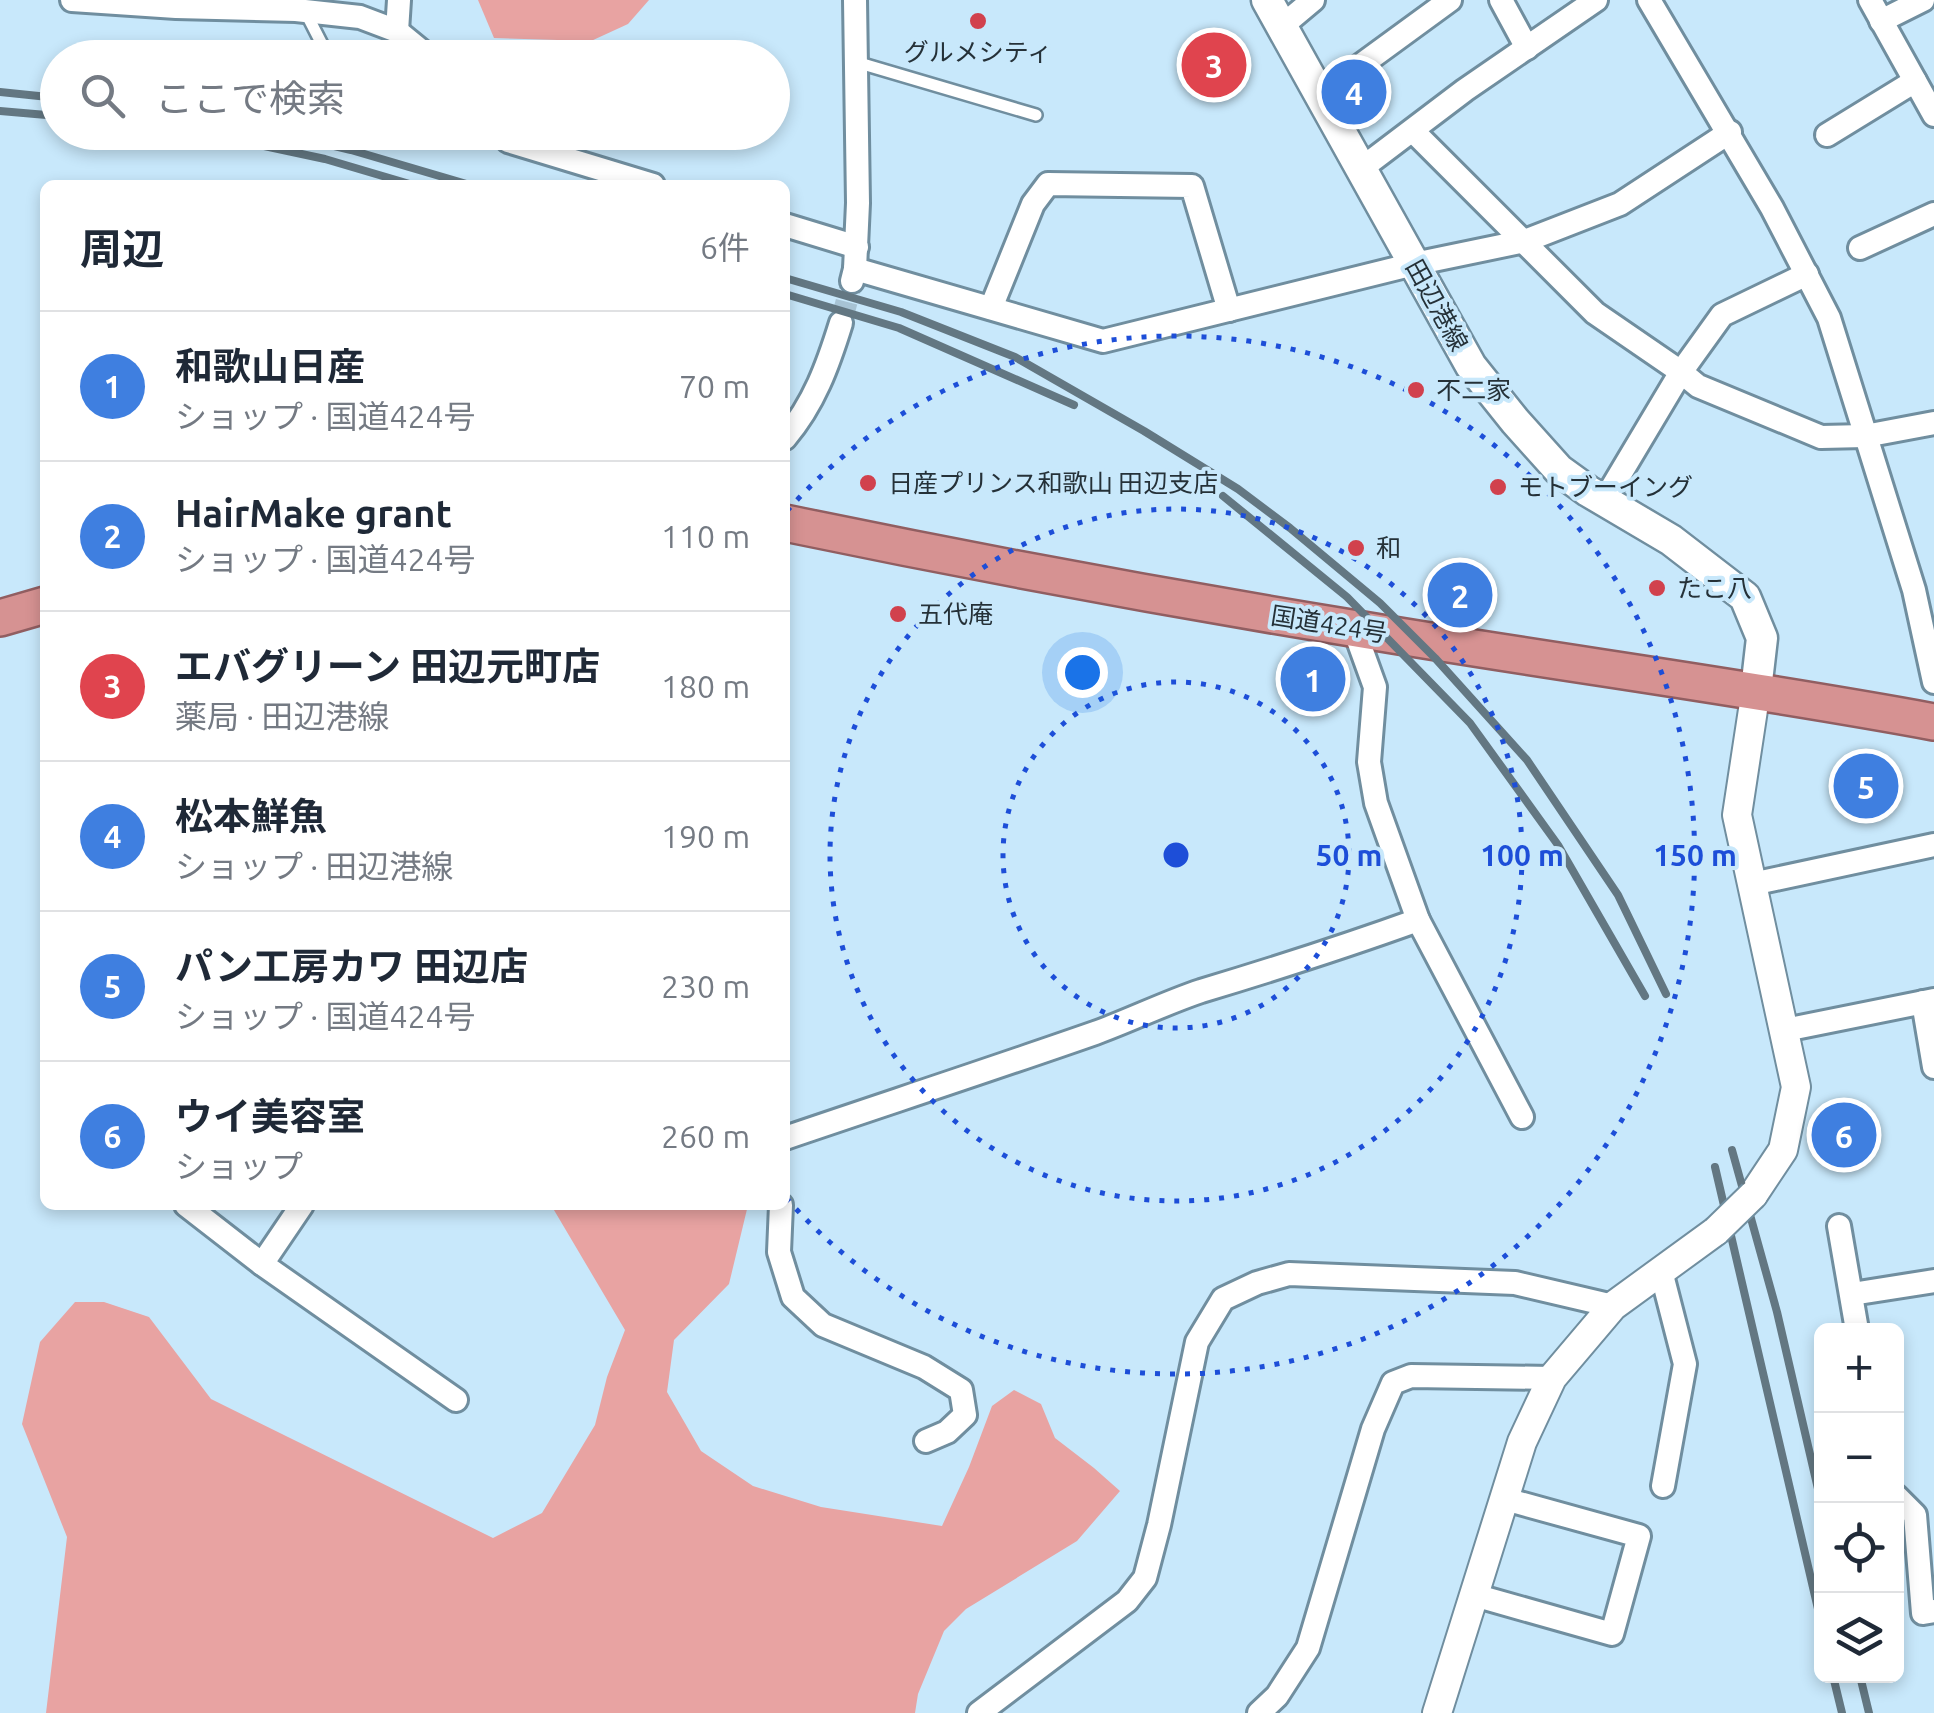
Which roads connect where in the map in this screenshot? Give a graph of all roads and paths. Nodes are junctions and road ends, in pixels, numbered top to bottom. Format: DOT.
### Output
graph roads {
  1 [pos="72,0"];
  2 [pos="399,0"];
  3 [pos="855,0"];
  4 [pos="1312,0"];
  5 [pos="1450,0"];
  6 [pos="1501,0"];
  7 [pos="1596,0"];
  8 [pos="1650,0"];
  9 [pos="1923,0"];
  10 [pos="176,3"];
  11 [pos="298,7"];
  12 [pos="1271,7"];
  13 [pos="1875,10"];
  14 [pos="396,31"];
  15 [pos="317,40"];
  16 [pos="407,40"];
  17 [pos="1527,48"];
  18 [pos="856,62"];
  19 [pos="1915,81"];
  20 [pos="1320,96"];
  21 [pos="1934,115"];
  22 [pos="1036,116"];
  23 [pos="1413,131"];
  24 [pos="1730,132"];
  25 [pos="1828,135"];
  26 [pos="540,150"];
  27 [pos="1362,168"];
  28 [pos="637,180"];
  29 [pos="1934,214"];
  30 [pos="790,228"];
  31 [pos="1525,241"];
  32 [pos="1860,248"];
  33 [pos="1414,264"];
  34 [pos="854,266"];
  35 [pos="1806,274"];
  36 [pos="990,308"];
  37 [pos="1229,310"];
  38 [pos="841,323"];
  39 [pos="1682,372"];
  40 [pos="1934,423"];
  41 [pos="790,432"];
  42 [pos="1865,436"];
  43 [pos="1604,501"];
  44 [pos="790,524"];
  45 [pos="1924,590"];
  46 [pos="40,607"];
  47 [pos="0,618"];
  48 [pos="1354,629"];
  49 [pos="1934,682"];
  50 [pos="1756,690"];
  51 [pos="1934,722"];
  52 [pos="1934,845"];
  53 [pos="1752,884"];
  54 [pos="1418,920"];
  55 [pos="1928,1001"];
  56 [pos="1785,1030"];
  57 [pos="1934,1068"];
  58 [pos="1522,1117"];
  59 [pos="790,1136"];
  60 [pos="192,1210"];
  61 [pos="299,1210"];
  62 [pos="780,1210"];
  63 [pos="1839,1226"];
  64 [pos="262,1264"];
  65 [pos="1661,1272"];
  66 [pos="1934,1281"];
  67 [pos="1852,1294"];
  68 [pos="1613,1306"];
  69 [pos="1857,1323"];
  70 [pos="1552,1378"];
  71 [pos="456,1400"];
  72 [pos="926,1441"];
  73 [pos="1663,1486"];
  74 [pos="1504,1499"];
  75 [pos="1903,1503"];
  76 [pos="1474,1595"];
  77 [pos="1934,1612"];
  78 [pos="979,1713"];
  79 [pos="1259,1713"];
  80 [pos="1437,1713"];
  1 -- 10 [label="street"];
  2 -- 14 [label="street"];
  3 -- 18 [label="street"];
  4 -- 12 [label="street"];
  5 -- 20 [label="street"];
  6 -- 17 [label="street"];
  7 -- 17 [label="street"];
  8 -- 24 [label="street"];
  9 -- 13 [label="street"];
  10 -- 11 [label="street"];
  11 -- 14 [label="street"];
  11 -- 15 [label="lane"];
  12 -- 20 [label="main road, 田辺港線"];
  13 -- 19 [label="street"];
  14 -- 16 [label="street"];
  17 -- 23 [label="street"];
  18 -- 22 [label="lane"];
  18 -- 34 [label="street"];
  19 -- 21 [label="street"];
  19 -- 25 [label="street"];
  20 -- 27 [label="main road, 田辺港線"];
  23 -- 27 [label="street"];
  23 -- 31 [label="street"];
  24 -- 31 [label="street"];
  24 -- 35 [label="street"];
  26 -- 28 [label="street"];
  27 -- 33 [label="main road, 田辺港線"];
  29 -- 32 [label="street"];
  30 -- 34 [label="street"];
  31 -- 33 [label="street"];
  31 -- 39 [label="street"];
  33 -- 37 [label="street"];
  33 -- 43 [label="main road, 田辺港線"];
  34 -- 36 [label="street"];
  35 -- 39 [label="street"];
  35 -- 42 [label="street"];
  36 -- 37 [label="street"];
  36 -- 37 [label="street"];
  38 -- 41 [label="street"];
  39 -- 42 [label="street"];
  39 -- 43 [label="street"];
  40 -- 42 [label="street"];
  42 -- 45 [label="street"];
  43 -- 50 [label="main road, 田辺港線"];
  44 -- 48 [label="highway, 国道424号"];
  45 -- 49 [label="street"];
  46 -- 47 [label="highway"];
  48 -- 50 [label="highway, 国道424号"];
  48 -- 54 [label="street"];
  50 -- 51 [label="highway, 国道424号"];
  50 -- 53 [label="street"];
  52 -- 53 [label="street"];
  53 -- 56 [label="street"];
  54 -- 58 [label="street"];
  54 -- 59 [label="street"];
  55 -- 56 [label="street"];
  55 -- 57 [label="street"];
  56 -- 65 [label="street, bridge"];
  60 -- 64 [label="street"];
  61 -- 64 [label="street"];
  62 -- 72 [label="street"];
  63 -- 67 [label="street"];
  64 -- 71 [label="street"];
  65 -- 68 [label="street"];
  65 -- 73 [label="street"];
  66 -- 67 [label="street"];
  67 -- 69 [label="street"];
  68 -- 70 [label="street"];
  68 -- 78 [label="street"];
  70 -- 74 [label="street"];
  70 -- 79 [label="street"];
  74 -- 76 [label="street"];
  74 -- 76 [label="street"];
  75 -- 77 [label="street"];
  76 -- 80 [label="street"];
}
